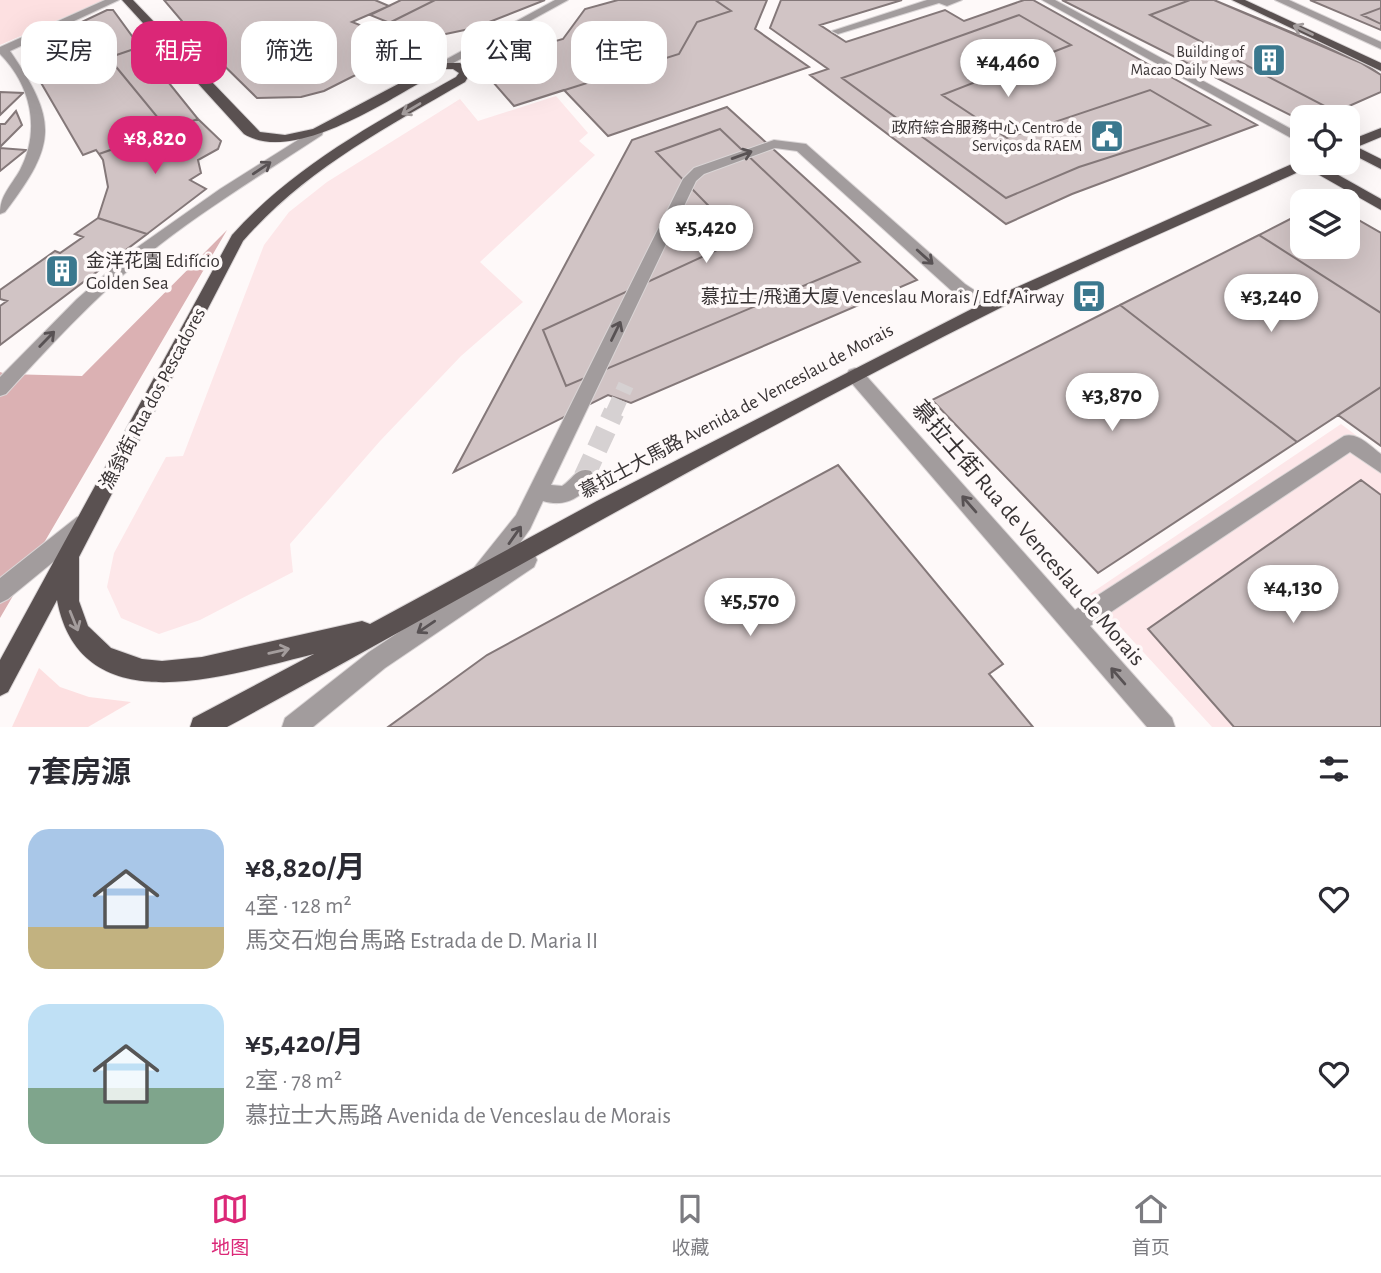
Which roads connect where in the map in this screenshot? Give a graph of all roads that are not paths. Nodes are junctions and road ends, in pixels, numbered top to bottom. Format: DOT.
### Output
graph roads {
  1 [pos="114,0"];
  2 [pos="127,0"];
  3 [pos="563,0"];
  4 [pos="940,0"];
  5 [pos="957,0"];
  6 [pos="1047,0"];
  7 [pos="1237,0"];
  8 [pos="1280,0"];
  9 [pos="838,31"];
  10 [pos="1381,46"];
  11 [pos="2,50"];
  12 [pos="447,62"];
  13 [pos="447,66"];
  14 [pos="1381,67"];
  15 [pos="407,84"];
  16 [pos="317,132"];
  17 [pos="1381,132"];
  18 [pos="1290,133"];
  19 [pos="1360,141"];
  20 [pos="1360,153"];
  21 [pos="1381,165"];
  22 [pos="1290,171"];
  23 [pos="1328,175"];
  24 [pos="1381,205"];
  25 [pos="0,209"];
  26 [pos="1003,300"];
  27 [pos="855,374"];
  28 [pos="0,389"];
  29 [pos="1381,465"];
  30 [pos="584,477"];
  31 [pos="541,485"];
  32 [pos="604,507"];
  33 [pos="83,527"];
  34 [pos="468,584"];
  35 [pos="0,592"];
  36 [pos="1073,624"];
  37 [pos="386,626"];
  38 [pos="0,684"];
  39 [pos="202,727"];
  40 [pos="294,727"];
  41 [pos="1163,727"];
  1 -- 11 [label="street"];
  2 -- 16 [label="main road"];
  3 -- 12 [label="street"];
  4 -- 5 [label="street"];
  4 -- 9 [label="street"];
  6 -- 18 [label="street"];
  14 -- 7 [label="main road, one-way"];
  8 -- 10 [label="street"];
  11 -- 25 [label="street"];
  13 -- 33 [label="main road, 漁翁街 Rua dos Pescadores, one-way"];
  15 -- 16 [label="main road"];
  28 -- 16 [label="street, one-way"];
  17 -- 19 [label="main road"];
  20 -- 21 [label="main road"];
  22 -- 26 [label="main road, 慕拉士大馬路 Avenida de Venceslau de Morais"];
  23 -- 24 [label="main road"];
  26 -- 27 [label="main road, 慕拉士大馬路 Avenida de Venceslau de Morais"];
  31 -- 26 [label="street, one-way"];
  27 -- 32 [label="main road, 慕拉士大馬路 Avenida de Venceslau de Morais"];
  36 -- 27 [label="street, 慕拉士街 Rua de Venceslau de Morais, one-way"];
  29 -- 36 [label="street"];
  30 -- 31 [label="street"];
  34 -- 31 [label="street, one-way"];
  32 -- 34 [label="main road, 慕拉士大馬路 Avenida de Venceslau de Morais"];
  32 -- 40 [label="street, one-way"];
  33 -- 35 [label="street"];
  33 -- 37 [label="main road, one-way"];
  33 -- 38 [label="main road, 漁翁街 Rua dos Pescadores"];
  34 -- 37 [label="main road, 慕拉士大馬路 Avenida de Venceslau de Morais"];
  41 -- 36 [label="street, 慕拉士街 Rua de Venceslau de Morais, one-way"];
  37 -- 39 [label="main road, 慕拉士大馬路 Avenida de Venceslau de Morais"];
}
